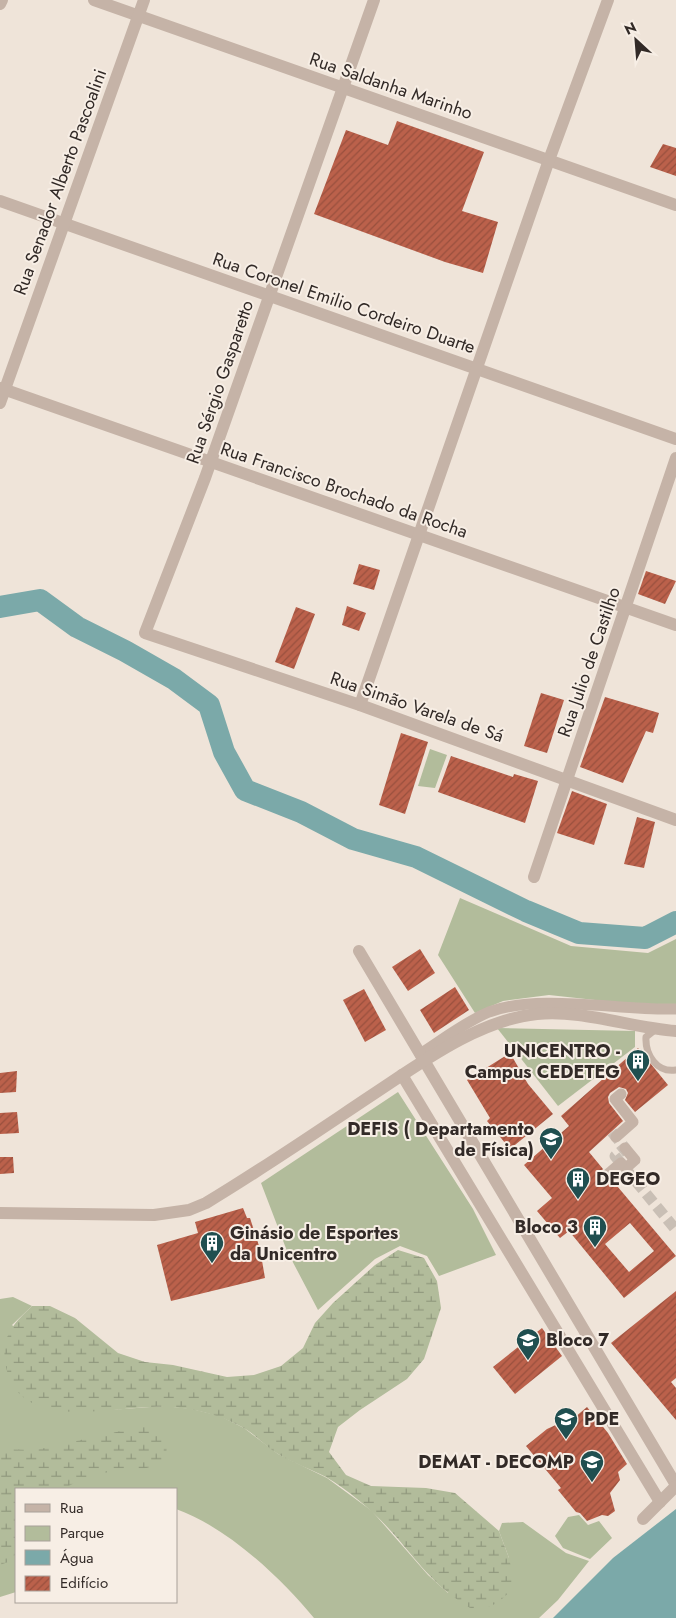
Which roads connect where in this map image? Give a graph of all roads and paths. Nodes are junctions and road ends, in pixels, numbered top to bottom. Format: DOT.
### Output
graph roads {
  1 [pos="2,0"];
  2 [pos="94,0"];
  3 [pos="144,0"];
  4 [pos="374,0"];
  5 [pos="608,0"];
  6 [pos="0,4"];
  7 [pos="138,16"];
  8 [pos="342,87"];
  9 [pos="550,160"];
  10 [pos="0,201"];
  11 [pos="676,205"];
  12 [pos="64,223"];
  13 [pos="269,295"];
  14 [pos="477,368"];
  15 [pos="2,389"];
  16 [pos="0,403"];
  17 [pos="676,438"];
  18 [pos="676,458"];
  19 [pos="210,462"];
  20 [pos="419,535"];
  21 [pos="625,607"];
  22 [pos="676,625"];
  23 [pos="145,633"];
  24 [pos="360,705"];
  25 [pos="568,779"];
  26 [pos="676,820"];
  27 [pos="534,877"];
  28 [pos="359,951"];
  29 [pos="676,1009"];
  30 [pos="656,1029"];
  31 [pos="676,1032"];
  32 [pos="422,1057"];
  33 [pos="676,1070"];
  34 [pos="402,1075"];
  35 [pos="621,1094"];
  36 [pos="616,1137"];
  37 [pos="625,1148"];
  38 [pos="607,1175"];
  39 [pos="0,1213"];
  40 [pos="676,1486"];
  41 [pos="660,1502"];
  42 [pos="643,1519"];
  1 -- 6 [label="street"];
  2 -- 7 [label="street, Rua Saldanha Marinho"];
  3 -- 7 [label="street, Rua Senador Alberto Pascoalini"];
  4 -- 8 [label="street, Rua Sérgio Gasparetto"];
  5 -- 9 [label="street"];
  7 -- 8 [label="street, Rua Saldanha Marinho"];
  7 -- 12 [label="street, Rua Senador Alberto Pascoalini"];
  8 -- 9 [label="street, Rua Saldanha Marinho"];
  8 -- 13 [label="street, Rua Sérgio Gasparetto"];
  9 -- 11 [label="street, Rua Saldanha Marinho"];
  9 -- 14 [label="street"];
  10 -- 12 [label="street, Rua Coronel Emilio Cordeiro Duarte"];
  12 -- 13 [label="street, Rua Coronel Emilio Cordeiro Duarte"];
  12 -- 15 [label="street, Rua Senador Alberto Pascoalini"];
  13 -- 14 [label="street, Rua Coronel Emilio Cordeiro Duarte"];
  13 -- 19 [label="street, Rua Sérgio Gasparetto"];
  14 -- 17 [label="street, Rua Coronel Emilio Cordeiro Duarte"];
  14 -- 20 [label="street"];
  15 -- 16 [label="street, Rua Senador Alberto Pascoalini"];
  15 -- 19 [label="street, Rua Francisco Brochado da Rocha"];
  18 -- 21 [label="street, Rua Julio de Castilho"];
  19 -- 20 [label="street, Rua Francisco Brochado da Rocha"];
  19 -- 23 [label="street, Rua Sérgio Gasparetto"];
  20 -- 21 [label="street, Rua Francisco Brochado da Rocha"];
  20 -- 24 [label="street"];
  21 -- 22 [label="street, Rua Francisco Brochado da Rocha"];
  21 -- 25 [label="street, Rua Julio de Castilho"];
  23 -- 24 [label="street, Rua Simão Varela de Sá"];
  24 -- 25 [label="street, Rua Simão Varela de Sá"];
  25 -- 26 [label="street, Rua Simão Varela de Sá"];
  25 -- 27 [label="street, Rua Julio de Castilho"];
  28 -- 32 [label="street"];
  29 -- 32 [label="street"];
  30 -- 31 [label="street"];
  30 -- 32 [label="street"];
  30 -- 33 [label="lane"];
  32 -- 34 [label="street"];
  32 -- 40 [label="street"];
  34 -- 39 [label="street"];
  34 -- 41 [label="street"];
  35 -- 36 [label="street"];
  37 -- 38 [label="street"];
  40 -- 41 [label="street"];
  41 -- 42 [label="street"];
}
